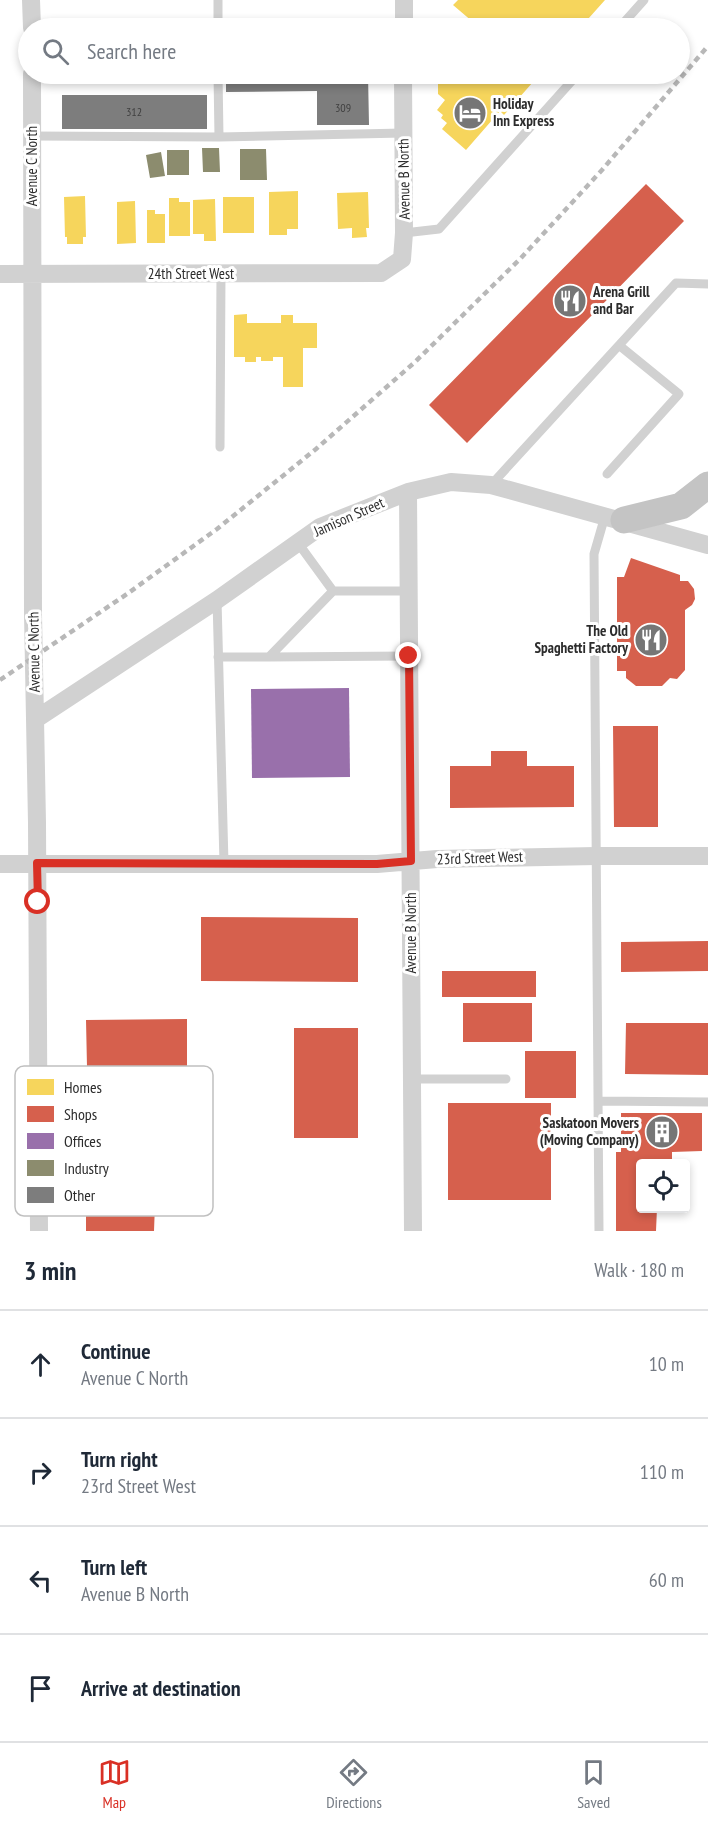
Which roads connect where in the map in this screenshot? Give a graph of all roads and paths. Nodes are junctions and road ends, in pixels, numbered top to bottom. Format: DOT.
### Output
graph roads {
  1 [pos="32,0"];
  2 [pos="218,0"];
  3 [pos="404,0"];
  4 [pos="644,0"];
  5 [pos="32,18"];
  6 [pos="218,18"];
  7 [pos="404,18"];
  8 [pos="628,18"];
  9 [pos="32,84"];
  10 [pos="218,84"];
  11 [pos="403,84"];
  12 [pos="569,84"];
  13 [pos="403,133"];
  14 [pos="32,136"];
  15 [pos="219,137"];
  16 [pos="404,233"];
  17 [pos="220,273"];
  18 [pos="381,273"];
  19 [pos="0,274"];
  20 [pos="33,274"];
  21 [pos="708,284"];
  22 [pos="620,346"];
  23 [pos="220,447"];
  24 [pos="607,474"];
  25 [pos="491,485"];
  26 [pos="708,485"];
  27 [pos="408,492"];
  28 [pos="615,518"];
  29 [pos="298,543"];
  30 [pos="708,545"];
  31 [pos="333,591"];
  32 [pos="408,591"];
  33 [pos="217,600"];
  34 [pos="409,656"];
  35 [pos="218,657"];
  36 [pos="269,657"];
  37 [pos="36,719"];
  38 [pos="596,855"];
  39 [pos="708,856"];
  40 [pos="411,861"];
  41 [pos="37,863"];
  42 [pos="224,863"];
  43 [pos="0,864"];
  44 [pos="38,1066"];
  45 [pos="412,1078"];
  46 [pos="506,1079"];
  47 [pos="598,1101"];
  48 [pos="708,1102"];
  49 [pos="39,1216"];
  50 [pos="39,1231"];
  51 [pos="413,1231"];
  52 [pos="599,1231"];
  1 -- 5 [label="street"];
  2 -- 6 [label="lane"];
  3 -- 7 [label="street"];
  4 -- 8 [label="lane"];
  9 -- 14 [label="street, Avenue C North"];
  10 -- 15 [label="lane"];
  11 -- 13 [label="street, Avenue B North"];
  12 -- 16 [label="lane"];
  13 -- 15 [label="lane"];
  13 -- 16 [label="street, Avenue B North"];
  14 -- 15 [label="lane"];
  14 -- 20 [label="street, Avenue C North"];
  16 -- 18 [label="street, Avenue B North"];
  17 -- 18 [label="street, 24th Street West"];
  17 -- 20 [label="street, 24th Street West"];
  17 -- 23 [label="lane"];
  19 -- 20 [label="street, 24th Street West"];
  20 -- 37 [label="street, Avenue C North"];
  21 -- 22 [label="lane"];
  22 -- 24 [label="lane"];
  22 -- 25 [label="lane"];
  25 -- 27 [label="street, Jamison Street"];
  25 -- 28 [label="street, Jamison Street"];
  26 -- 28 [label="main road"];
  27 -- 29 [label="street, Jamison Street"];
  27 -- 32 [label="street, Avenue B North"];
  28 -- 30 [label="street, Jamison Street"];
  28 -- 38 [label="lane"];
  29 -- 31 [label="lane"];
  29 -- 33 [label="street, Jamison Street"];
  31 -- 32 [label="lane"];
  31 -- 36 [label="lane"];
  32 -- 34 [label="street, Avenue B North"];
  33 -- 35 [label="lane"];
  33 -- 37 [label="street, Jamison Street"];
  34 -- 36 [label="lane"];
  34 -- 40 [label="street, Avenue B North"];
  35 -- 36 [label="lane"];
  35 -- 42 [label="lane"];
  37 -- 41 [label="street, Avenue C North"];
  38 -- 39 [label="street, 23rd Street West"];
  38 -- 40 [label="street, 23rd Street West"];
  38 -- 47 [label="lane"];
  40 -- 42 [label="street, 23rd Street West"];
  40 -- 45 [label="street, Avenue B North"];
  41 -- 42 [label="street, 23rd Street West"];
  41 -- 43 [label="street, 23rd Street West"];
  41 -- 44 [label="street, Avenue C North"];
  45 -- 46 [label="lane"];
  45 -- 51 [label="street, Avenue B North"];
  47 -- 48 [label="lane"];
  47 -- 52 [label="lane"];
  49 -- 50 [label="street, Avenue C North"];
}
